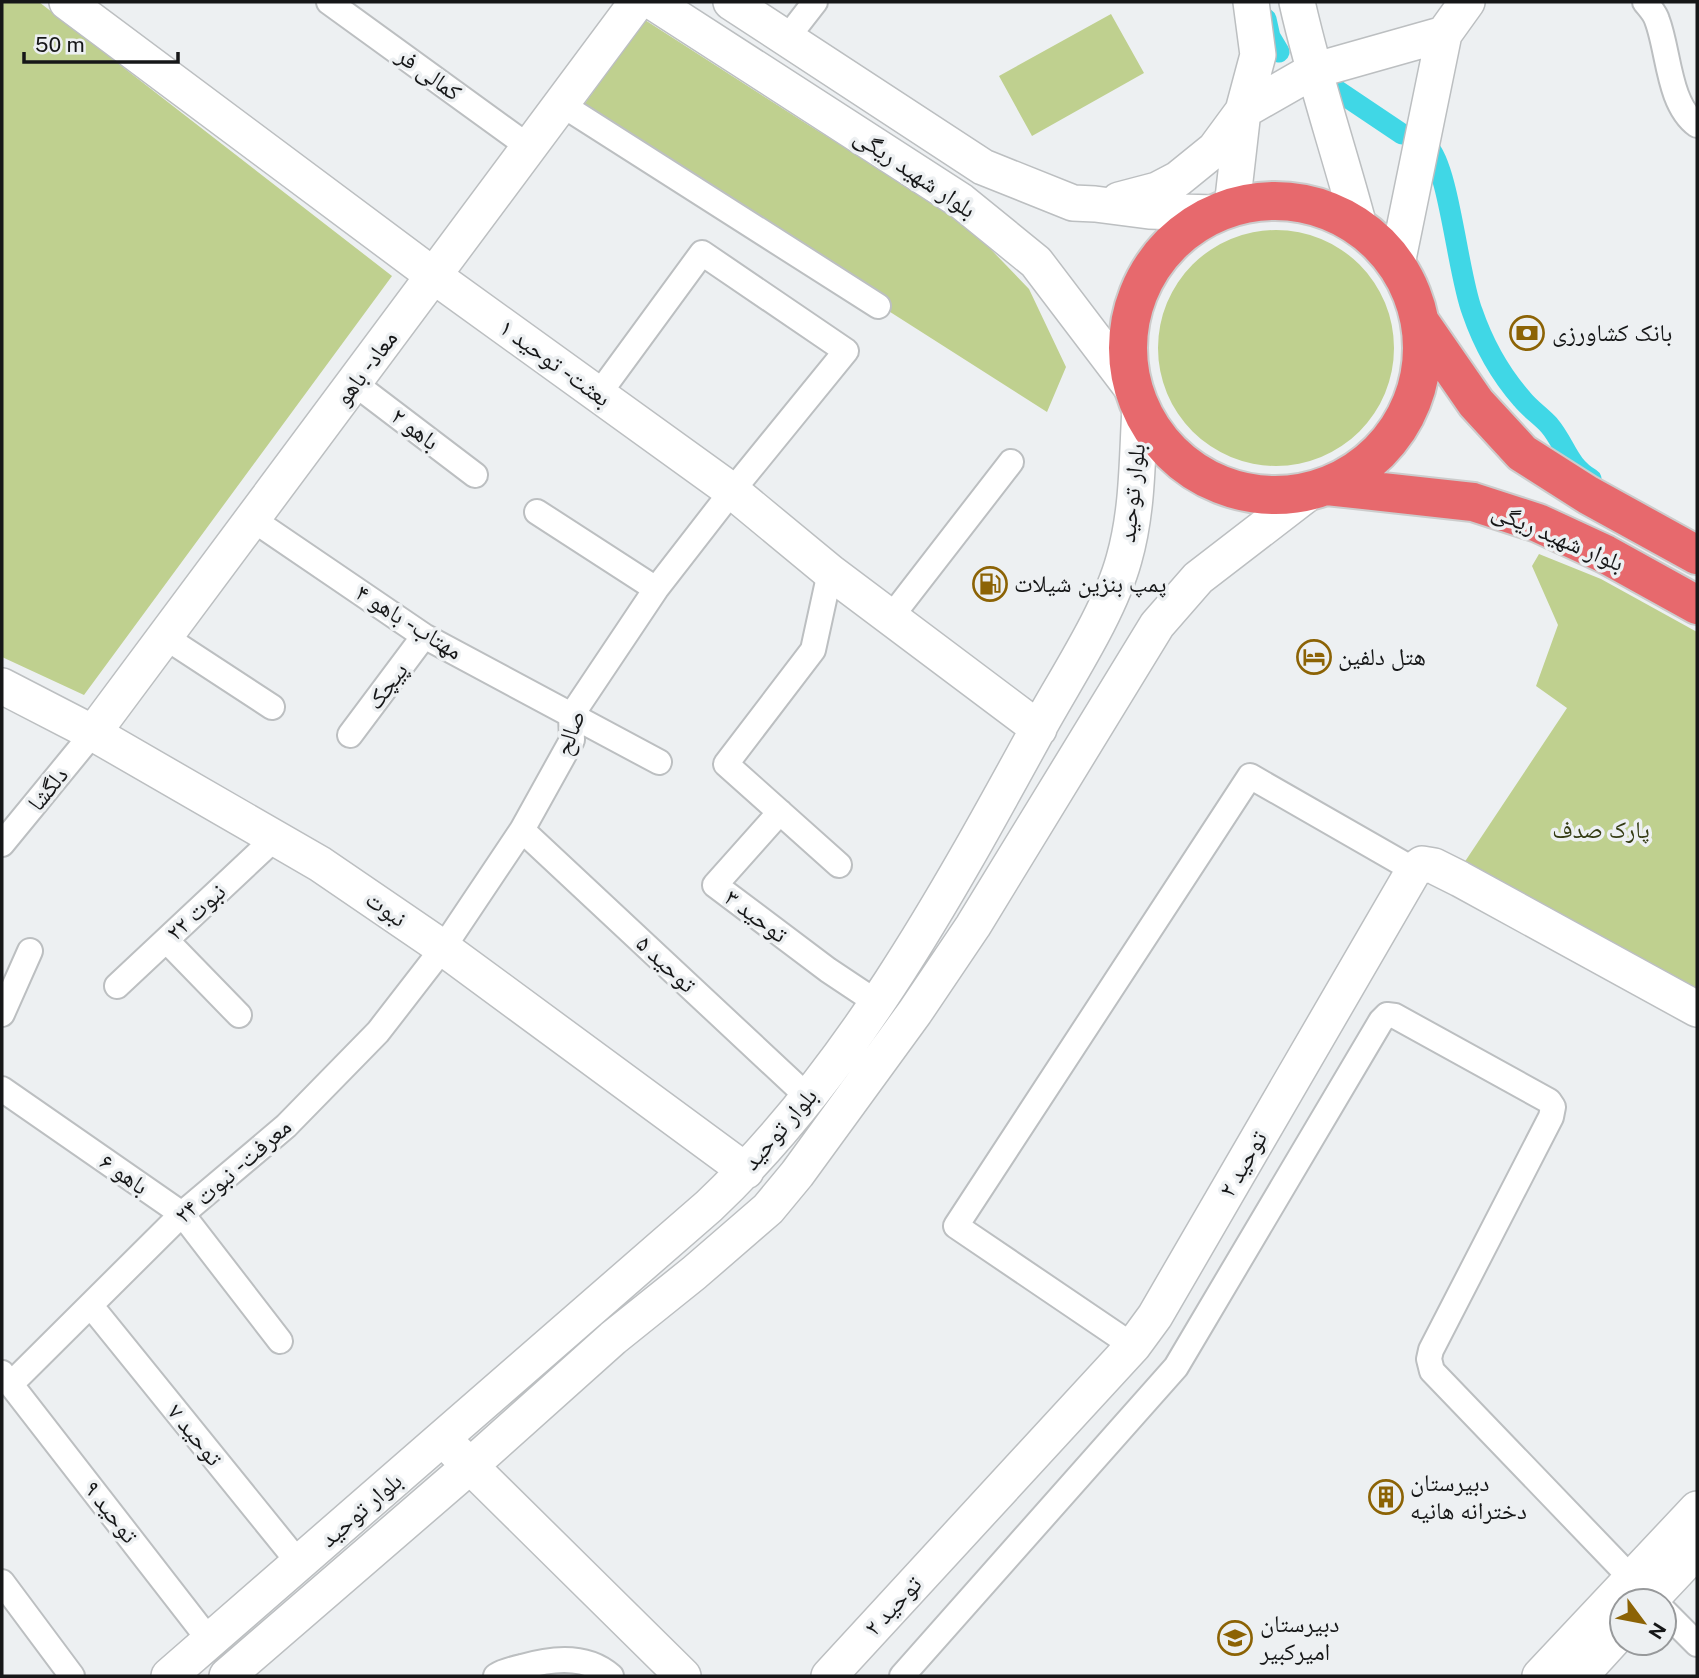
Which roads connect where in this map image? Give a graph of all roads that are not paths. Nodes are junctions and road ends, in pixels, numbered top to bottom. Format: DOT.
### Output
graph roads {
  1 [pos="67,2"];
  2 [pos="329,2"];
  3 [pos="637,2"];
  4 [pos="653,2"];
  5 [pos="732,2"];
  6 [pos="815,2"];
  7 [pos="1251,2"];
  8 [pos="1297,2"];
  9 [pos="1467,2"];
  10 [pos="1645,2"];
  11 [pos="1444,34"];
  12 [pos="788,38"];
  13 [pos="1313,71"];
  14 [pos="561,104"];
  15 [pos="1243,111"];
  16 [pos="1697,125"];
  17 [pos="529,147"];
  18 [pos="1095,204"];
  19 [pos="1223,210"];
  20 [pos="1359,226"];
  21 [pos="1397,264"];
  22 [pos="434,275"];
  23 [pos="877,306"];
  24 [pos="1420,322"];
  25 [pos="354,383"];
  26 [pos="598,395"];
  27 [pos="1137,399"];
  28 [pos="1011,462"];
  29 [pos="475,475"];
  30 [pos="1319,489"];
  31 [pos="732,491"];
  32 [pos="537,512"];
  33 [pos="253,519"];
  34 [pos="1697,555"];
  35 [pos="830,572"];
  36 [pos="656,589"];
  37 [pos="1697,605"];
  38 [pos="891,617"];
  39 [pos="424,636"];
  40 [pos="164,637"];
  41 [pos="2,686"];
  42 [pos="272,707"];
  43 [pos="571,716"];
  44 [pos="1039,729"];
  45 [pos="93,733"];
  46 [pos="350,736"];
  47 [pos="659,762"];
  48 [pos="780,812"];
  49 [pos="522,831"];
  50 [pos="275,838"];
  51 [pos="2,844"];
  52 [pos="839,865"];
  53 [pos="1414,870"];
  54 [pos="166,940"];
  55 [pos="443,948"];
  56 [pos="30,951"];
  57 [pos="117,986"];
  58 [pos="876,1002"];
  59 [pos="1697,1009"];
  60 [pos="2,1014"];
  61 [pos="239,1015"];
  62 [pos="2,1089"];
  63 [pos="809,1098"];
  64 [pos="746,1171"];
  65 [pos="182,1214"];
  66 [pos="92,1306"];
  67 [pos="281,1341"];
  68 [pos="1133,1346"];
  69 [pos="7,1378"];
  70 [pos="443,1438"];
  71 [pos="470,1466"];
  72 [pos="1697,1509"];
  73 [pos="1697,1550"];
  74 [pos="299,1563"];
  75 [pos="2,1582"];
  76 [pos="1639,1587"];
  77 [pos="1656,1587"];
  78 [pos="1661,1587"];
  79 [pos="1678,1625"];
  80 [pos="1608,1628"];
  81 [pos="210,1641"];
  82 [pos="1697,1644"];
  83 [pos="1608,1645"];
  84 [pos="72,1676"];
  85 [pos="169,1676"];
  86 [pos="227,1676"];
  87 [pos="496,1676"];
  88 [pos="611,1676"];
  89 [pos="683,1676"];
  90 [pos="829,1676"];
  91 [pos="902,1676"];
  92 [pos="1540,1676"];
  93 [pos="1580,1676"];
  1 -- 22 [label="street, بعثت - توحید ۱"];
  2 -- 17 [label="street, کمالی فر"];
  3 -- 14 [label="street, معاد - باهو"];
  4 -- 27 [label="street, بلوار شهید ریگی"];
  5 -- 12 [label="street, بلوار شهید ریگی"];
  6 -- 12 [label="street"];
  7 -- 15 [label="street"];
  8 -- 13 [label="street"];
  9 -- 11 [label="street"];
  10 -- 16 [label="street"];
  11 -- 13 [label="street"];
  11 -- 21 [label="street"];
  12 -- 18 [label="street, بلوار شهید ریگی"];
  13 -- 15 [label="street"];
  13 -- 20 [label="street"];
  14 -- 17 [label="street, معاد - باهو"];
  14 -- 23 [label="street"];
  15 -- 18 [label="street"];
  15 -- 19 [label="street"];
  17 -- 22 [label="street, معاد - باهو"];
  18 -- 19 [label="street, بلوار شهید ریگی"];
  19 -- 20 [label="highway"];
  19 -- 27 [label="highway"];
  20 -- 21 [label="highway"];
  21 -- 24 [label="highway"];
  22 -- 25 [label="street, معاد - باهو"];
  22 -- 26 [label="street, بعثت - توحید ۱"];
  24 -- 30 [label="highway"];
  24 -- 34 [label="highway, بلوار شهید ریگی"];
  25 -- 29 [label="street, باهو ۲"];
  25 -- 33 [label="street, معاد - باهو"];
  26 -- 31 [label="street, بعثت - توحید ۱"];
  26 -- 31 [label="street, صالح"];
  27 -- 30 [label="highway"];
  27 -- 44 [label="street, بلوار توحید"];
  28 -- 38 [label="street"];
  30 -- 37 [label="highway, بلوار شهید ریگی"];
  30 -- 71 [label="street, بلوار توحید"];
  31 -- 35 [label="street, بعثت - توحید ۱"];
  31 -- 36 [label="street, صالح"];
  32 -- 36 [label="street"];
  33 -- 39 [label="street, مهتاب - باهو ۴"];
  33 -- 40 [label="street, معاد - باهو"];
  35 -- 38 [label="street, بعثت - توحید ۱"];
  35 -- 48 [label="street"];
  36 -- 43 [label="street, صالح"];
  38 -- 44 [label="street, بعثت - توحید ۱"];
  39 -- 43 [label="street, مهتاب - باهو ۴"];
  39 -- 46 [label="street, پیچک"];
  40 -- 42 [label="street"];
  40 -- 45 [label="street, معاد - باهو"];
  41 -- 45 [label="street, نبوت"];
  43 -- 47 [label="street, مهتاب - باهو ۴"];
  43 -- 49 [label="street, صالح"];
  44 -- 58 [label="street, بلوار توحید"];
  45 -- 50 [label="street, نبوت"];
  45 -- 51 [label="street, دلگشا"];
  48 -- 52 [label="street"];
  48 -- 58 [label="street, توحید ۳"];
  49 -- 55 [label="street, صالح"];
  49 -- 63 [label="street, توحید ۵"];
  50 -- 54 [label="street, نبوت ۲۲"];
  50 -- 55 [label="street, نبوت"];
  53 -- 59 [label="street"];
  53 -- 68 [label="street, توحید ۲"];
  53 -- 68 [label="street"];
  54 -- 57 [label="street, نبوت ۲۲"];
  54 -- 61 [label="street"];
  55 -- 64 [label="street, نبوت"];
  55 -- 65 [label="street, معرفت - نبوت ۲۴"];
  56 -- 60 [label="street"];
  58 -- 63 [label="street, بلوار توحید"];
  62 -- 65 [label="street, باهو ۶"];
  63 -- 64 [label="street, بلوار توحید"];
  64 -- 70 [label="street, بلوار توحید"];
  65 -- 66 [label="street, معرفت - نبوت ۲۴"];
  65 -- 67 [label="street, باهو ۶"];
  66 -- 69 [label="street, معرفت - نبوت ۲۴"];
  66 -- 74 [label="street, توحید ۷"];
  68 -- 90 [label="street, توحید ۲"];
  69 -- 81 [label="street, توحید ۹"];
  70 -- 71 [label="street"];
  70 -- 74 [label="street, بلوار توحید"];
  71 -- 86 [label="street, بلوار توحید"];
  71 -- 89 [label="street"];
  72 -- 77 [label="street"];
  73 -- 78 [label="street"];
  74 -- 81 [label="street, بلوار توحید"];
  75 -- 84 [label="street"];
  76 -- 91 [label="street"];
  79 -- 82 [label="street"];
  80 -- 92 [label="street"];
  81 -- 85 [label="street, بلوار توحید"];
  83 -- 93 [label="street"];
  87 -- 88 [label="street"];
}
